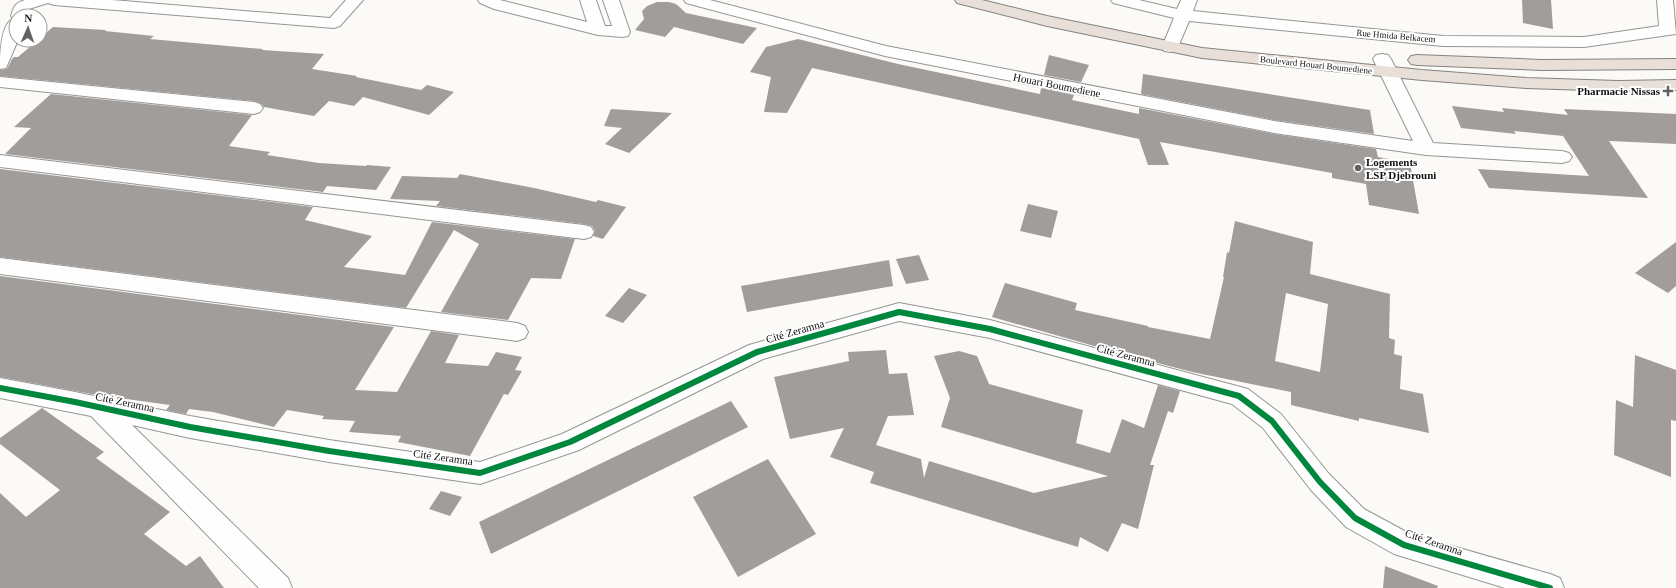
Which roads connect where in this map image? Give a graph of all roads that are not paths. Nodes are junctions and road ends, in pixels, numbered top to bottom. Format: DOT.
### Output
graph roads {
  1 [pos="42,0"];
  2 [pos="54,0"];
  3 [pos="354,0"];
  4 [pos="588,0"];
  5 [pos="611,0"];
  6 [pos="692,0"];
  7 [pos="963,0"];
  8 [pos="1005,0"];
  9 [pos="1119,0"];
  10 [pos="1189,0"];
  11 [pos="1665,0"];
  12 [pos="493,2"];
  13 [pos="21,8"];
  14 [pos="1182,15"];
  15 [pos="598,30"];
  16 [pos="1672,30"];
  17 [pos="1172,42"];
  18 [pos="4,47"];
  19 [pos="0,64"];
  20 [pos="1676,64"];
  21 [pos="1385,65"];
  22 [pos="0,82"];
  23 [pos="1676,85"];
  24 [pos="254,108"];
  25 [pos="1426,149"];
  26 [pos="1562,157"];
  27 [pos="0,161"];
  28 [pos="584,232"];
  29 [pos="0,266"];
  30 [pos="517,332"];
  31 [pos="0,388"];
  32 [pos="98,407"];
  33 [pos="278,588"];
  34 [pos="1550,588"];
  1 -- 13 [label="street"];
  2 -- 3 [label="street"];
  4 -- 15 [label="street"];
  5 -- 15 [label="street"];
  6 -- 25 [label="street, Houari Boumediene"];
  7 -- 17 [label="highway, Boulevard Houari Boumediene"];
  8 -- 17 [label="highway, Boulevard Houari Boumediene"];
  9 -- 14 [label="street, Rue Hmida Belkacem"];
  10 -- 14 [label="street"];
  11 -- 16 [label="street"];
  12 -- 15 [label="street"];
  14 -- 16 [label="street, Rue Hmida Belkacem"];
  14 -- 17 [label="street"];
  17 -- 21 [label="highway, Boulevard Houari Boumediene"];
  18 -- 19 [label="street"];
  20 -- 21 [label="highway, Boulevard Houari Boumediene"];
  21 -- 23 [label="highway, Boulevard Houari Boumediene"];
  21 -- 25 [label="street"];
  22 -- 24 [label="street"];
  25 -- 26 [label="street, Houari Boumediene"];
  27 -- 28 [label="street"];
  29 -- 30 [label="street"];
  31 -- 32 [label="street, Cité Zeramna"];
  32 -- 33 [label="street"];
  32 -- 34 [label="street, Cité Zeramna"];
}
